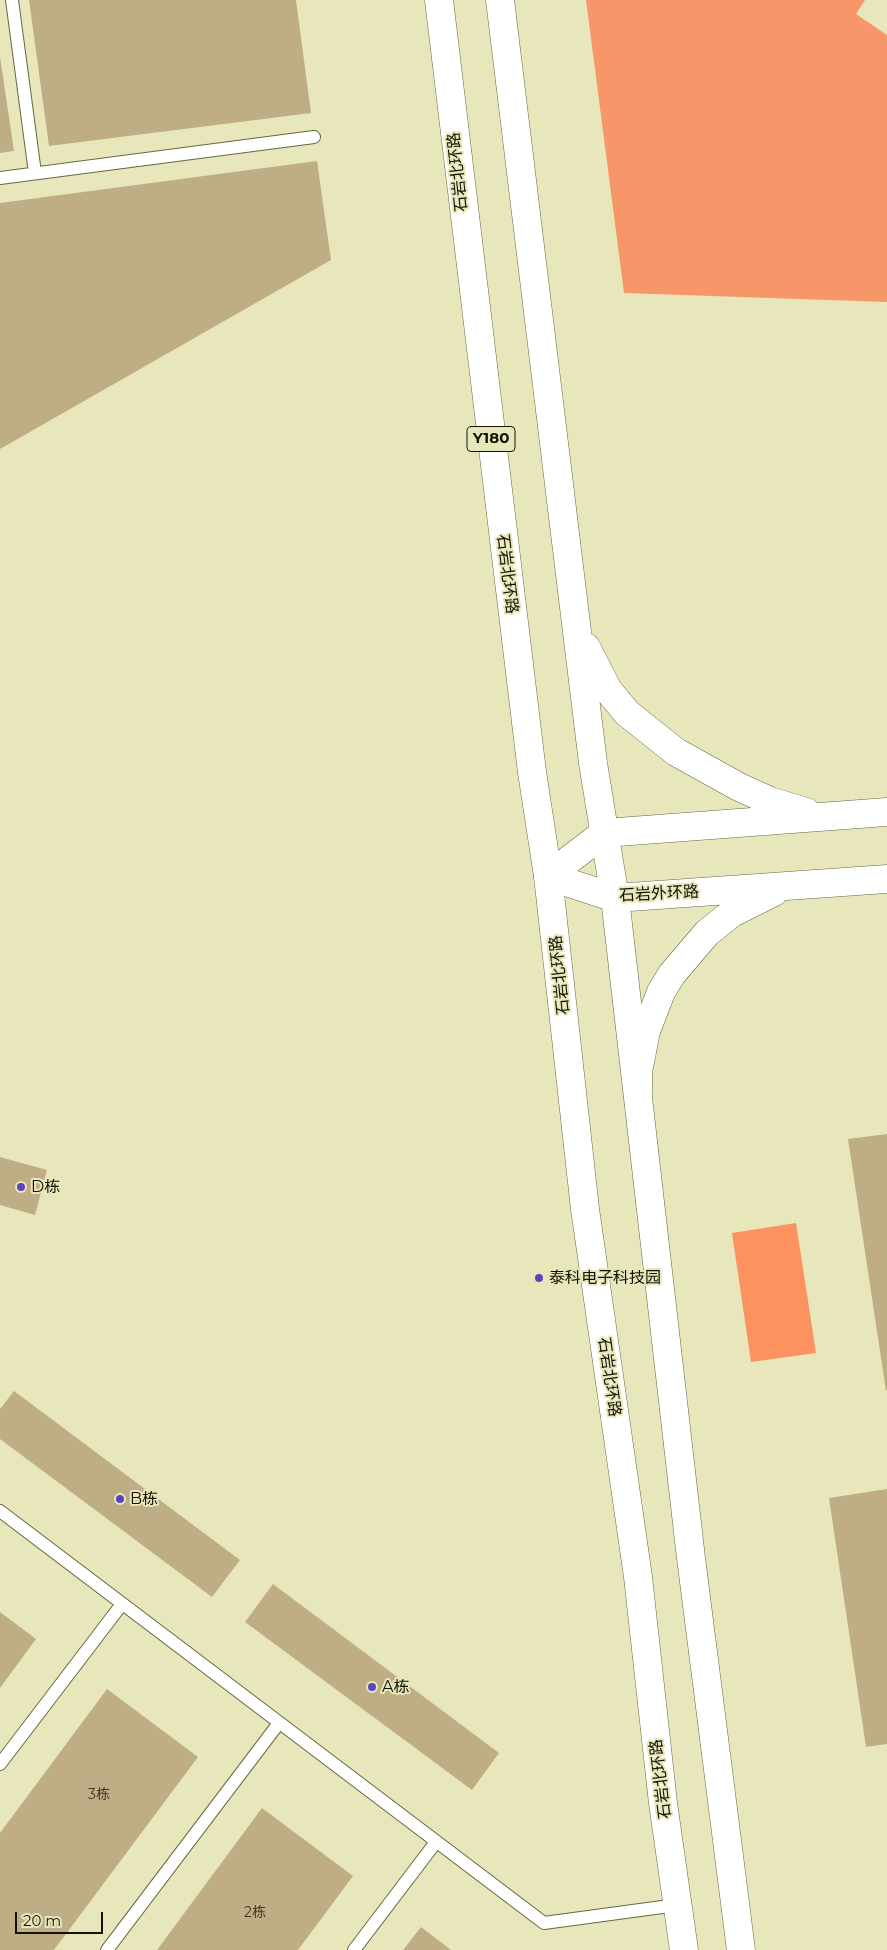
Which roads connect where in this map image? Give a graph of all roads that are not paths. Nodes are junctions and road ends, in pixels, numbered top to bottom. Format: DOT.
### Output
graph roads {
  1 [pos="12,0"];
  2 [pos="439,0"];
  3 [pos="500,0"];
  4 [pos="314,137"];
  5 [pos="35,173"];
  6 [pos="0,178"];
  7 [pos="575,614"];
  8 [pos="887,812"];
  9 [pos="832,816"];
  10 [pos="604,833"];
  11 [pos="548,876"];
  12 [pos="887,879"];
  13 [pos="792,886"];
  14 [pos="615,898"];
  15 [pos="638,1092"];
  16 [pos="0,1512"];
  17 [pos="122,1604"];
  18 [pos="280,1723"];
  19 [pos="0,1764"];
  20 [pos="436,1842"];
  21 [pos="677,1905"];
  22 [pos="108,1950"];
  23 [pos="354,1950"];
  24 [pos="684,1950"];
  25 [pos="741,1950"];
  1 -- 5 [label="lane"];
  2 -- 11 [label="main road, 石岩北环路 / Y180"];
  3 -- 7 [label="main road"];
  4 -- 5 [label="lane"];
  5 -- 6 [label="lane"];
  7 -- 9 [label="main road"];
  7 -- 10 [label="main road"];
  8 -- 9 [label="main road"];
  9 -- 10 [label="main road"];
  10 -- 11 [label="main road"];
  10 -- 14 [label="main road"];
  11 -- 14 [label="main road, 石岩外环路"];
  11 -- 21 [label="main road, 石岩北环路 / Y180"];
  12 -- 13 [label="main road, 石岩外环路"];
  13 -- 14 [label="main road, 石岩外环路"];
  13 -- 15 [label="main road"];
  14 -- 15 [label="main road"];
  15 -- 25 [label="main road"];
  16 -- 17 [label="lane"];
  17 -- 18 [label="lane"];
  17 -- 19 [label="lane"];
  18 -- 20 [label="lane"];
  18 -- 22 [label="lane"];
  20 -- 21 [label="lane"];
  20 -- 23 [label="lane"];
  21 -- 24 [label="main road, 石岩北环路 / Y180"];
}
